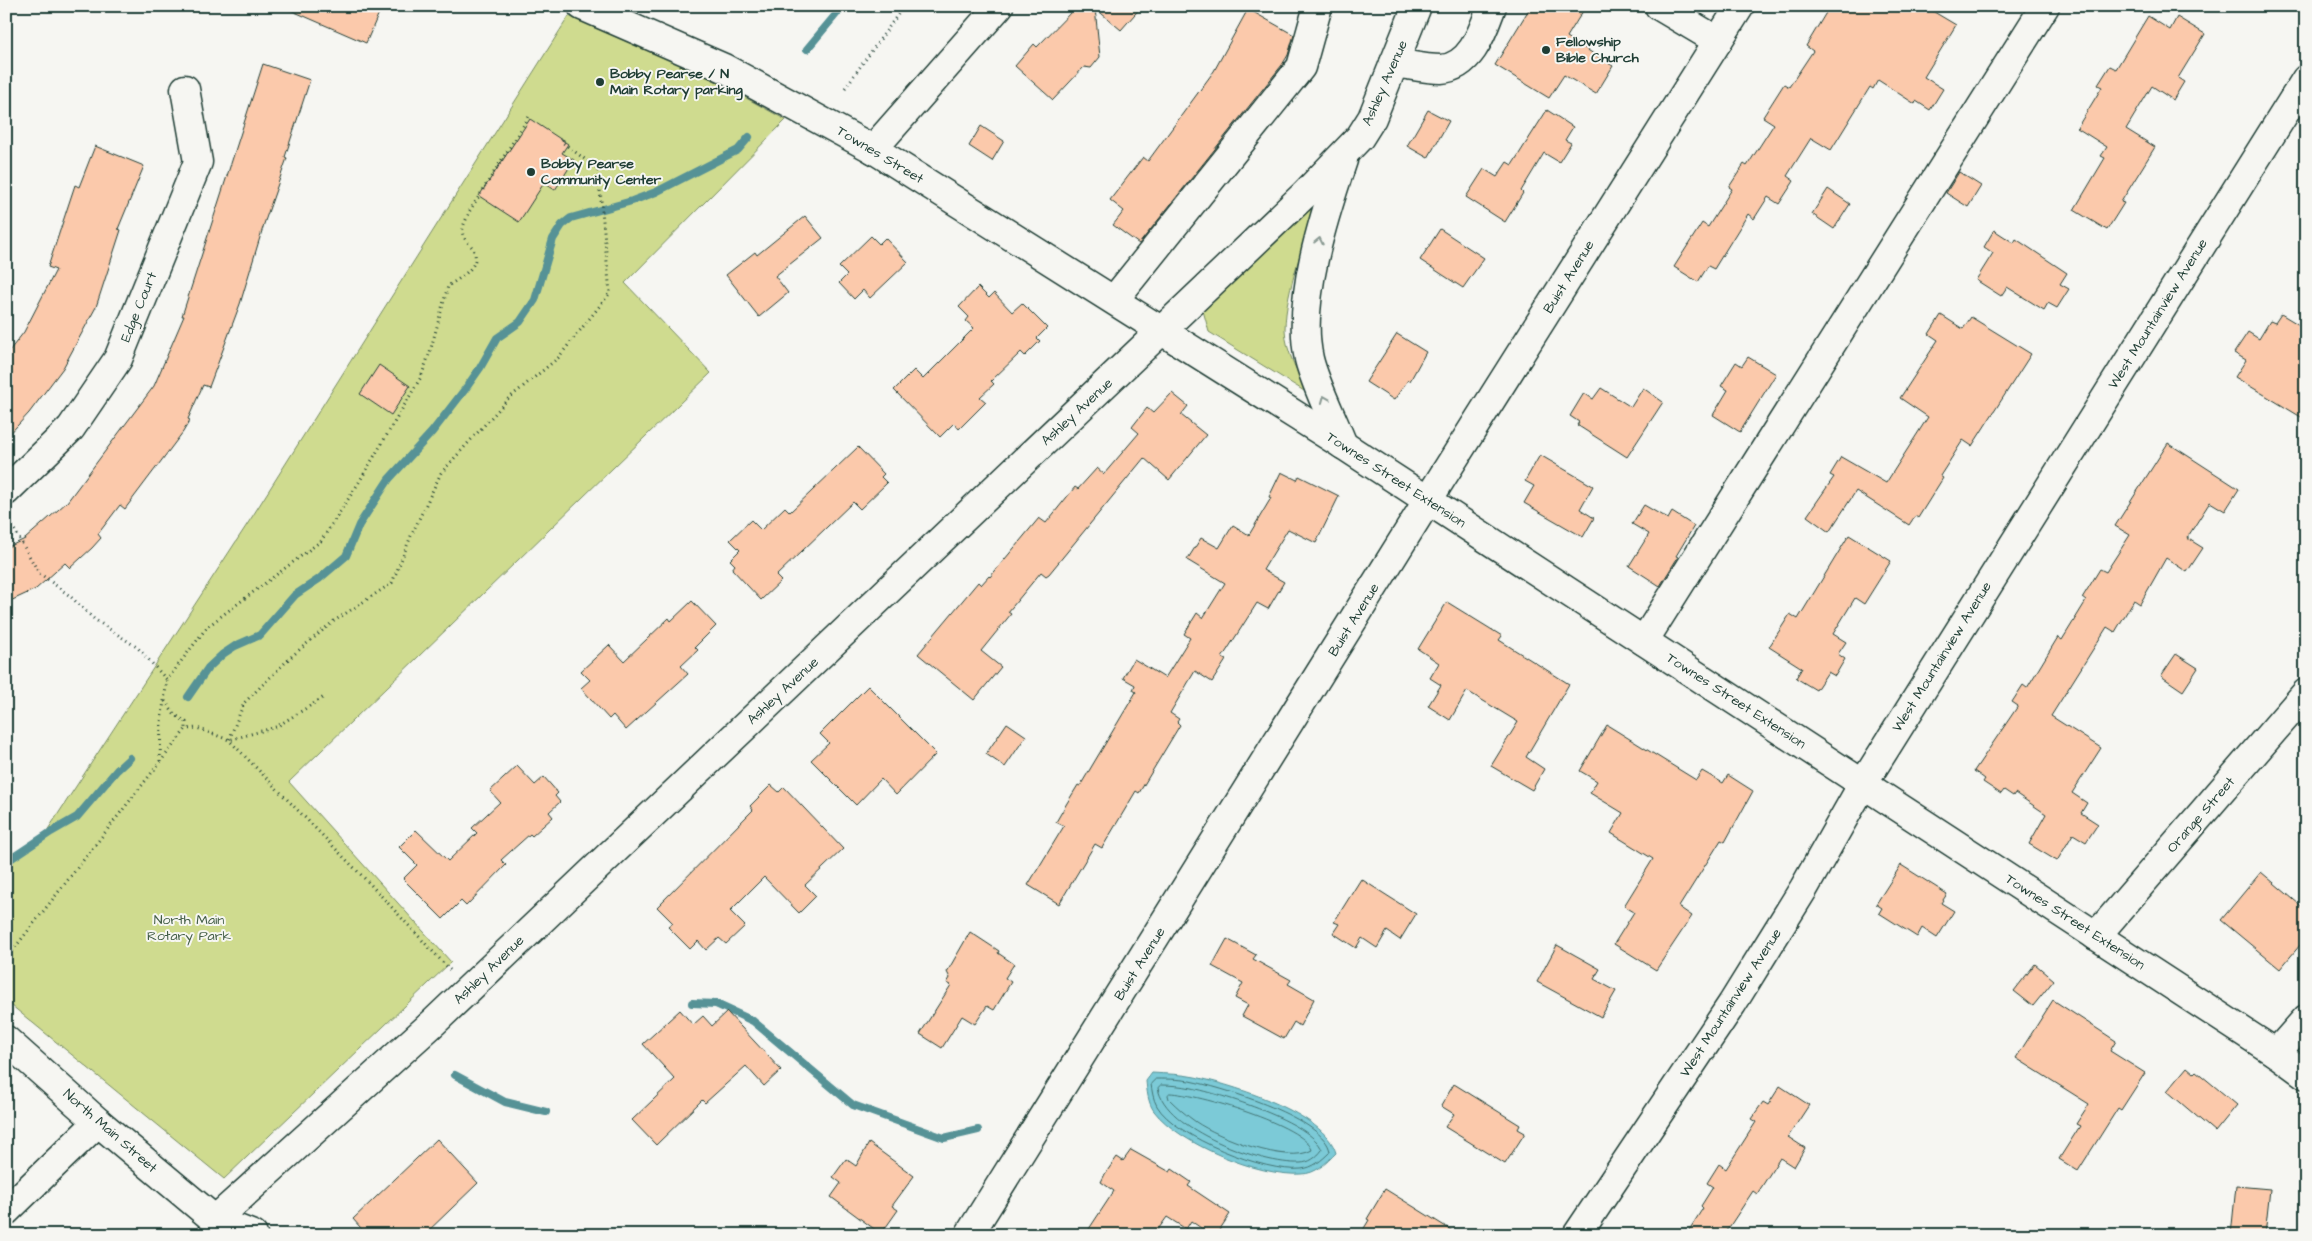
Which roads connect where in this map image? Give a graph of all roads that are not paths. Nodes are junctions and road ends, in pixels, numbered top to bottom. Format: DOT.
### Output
graph roads {
  1 [pos="582,6"];
  2 [pos="999,6"];
  3 [pos="1318,6"];
  4 [pos="1417,6"];
  5 [pos="1492,6"];
  6 [pos="1659,6"];
  7 [pos="1740,6"];
  8 [pos="2045,6"];
  9 [pos="1718,41"];
  10 [pos="1394,63"];
  11 [pos="2306,79"];
  12 [pos="185,89"];
  13 [pos="873,149"];
  14 [pos="1345,154"];
  15 [pos="1114,300"];
  16 [pos="1163,331"];
  17 [pos="1343,445"];
  18 [pos="6,491"];
  19 [pos="1427,501"];
  20 [pos="1644,641"];
  21 [pos="2306,693"];
  22 [pos="1863,784"];
  23 [pos="2096,936"];
  24 [pos="2306,1018"];
  25 [pos="6,1040"];
  26 [pos="2276,1053"];
  27 [pos="2306,1074"];
  28 [pos="2306,1096"];
  29 [pos="98,1122"];
  30 [pos="6,1211"];
  31 [pos="219,1228"];
  32 [pos="253,1235"];
  33 [pos="969,1235"];
  34 [pos="1577,1235"];
  1 -- 13 [label="street, Townes Street"];
  2 -- 13 [label="street"];
  3 -- 15 [label="street"];
  4 -- 10 [label="street, Ashley Avenue"];
  5 -- 10 [label="street"];
  6 -- 9 [label="street"];
  7 -- 9 [label="street, Buist Avenue"];
  8 -- 20 [label="street"];
  9 -- 19 [label="street, Buist Avenue"];
  10 -- 14 [label="street, Ashley Avenue"];
  11 -- 22 [label="street, West Mountainview Avenue"];
  12 -- 18 [label="street, Edge Court"];
  13 -- 15 [label="street, Townes Street"];
  14 -- 16 [label="street, Ashley Avenue"];
  17 -- 14 [label="street, Ashley Avenue, one-way"];
  15 -- 16 [label="street, Townes Street"];
  16 -- 17 [label="street, Townes Street Extension"];
  16 -- 31 [label="street, Ashley Avenue"];
  17 -- 19 [label="street, Townes Street Extension"];
  19 -- 20 [label="street, Townes Street Extension"];
  19 -- 33 [label="street, Buist Avenue"];
  20 -- 22 [label="street, Townes Street Extension"];
  21 -- 23 [label="street, Orange Street"];
  22 -- 23 [label="street, Townes Street Extension"];
  22 -- 34 [label="street, West Mountainview Avenue"];
  23 -- 26 [label="street, Townes Street Extension"];
  24 -- 26 [label="street"];
  25 -- 29 [label="street, North Main Street"];
  26 -- 27 [label="street, Townes Street Extension"];
  26 -- 28 [label="street"];
  29 -- 30 [label="street"];
  29 -- 31 [label="street, North Main Street"];
  31 -- 32 [label="street, North Main Street"];
}
